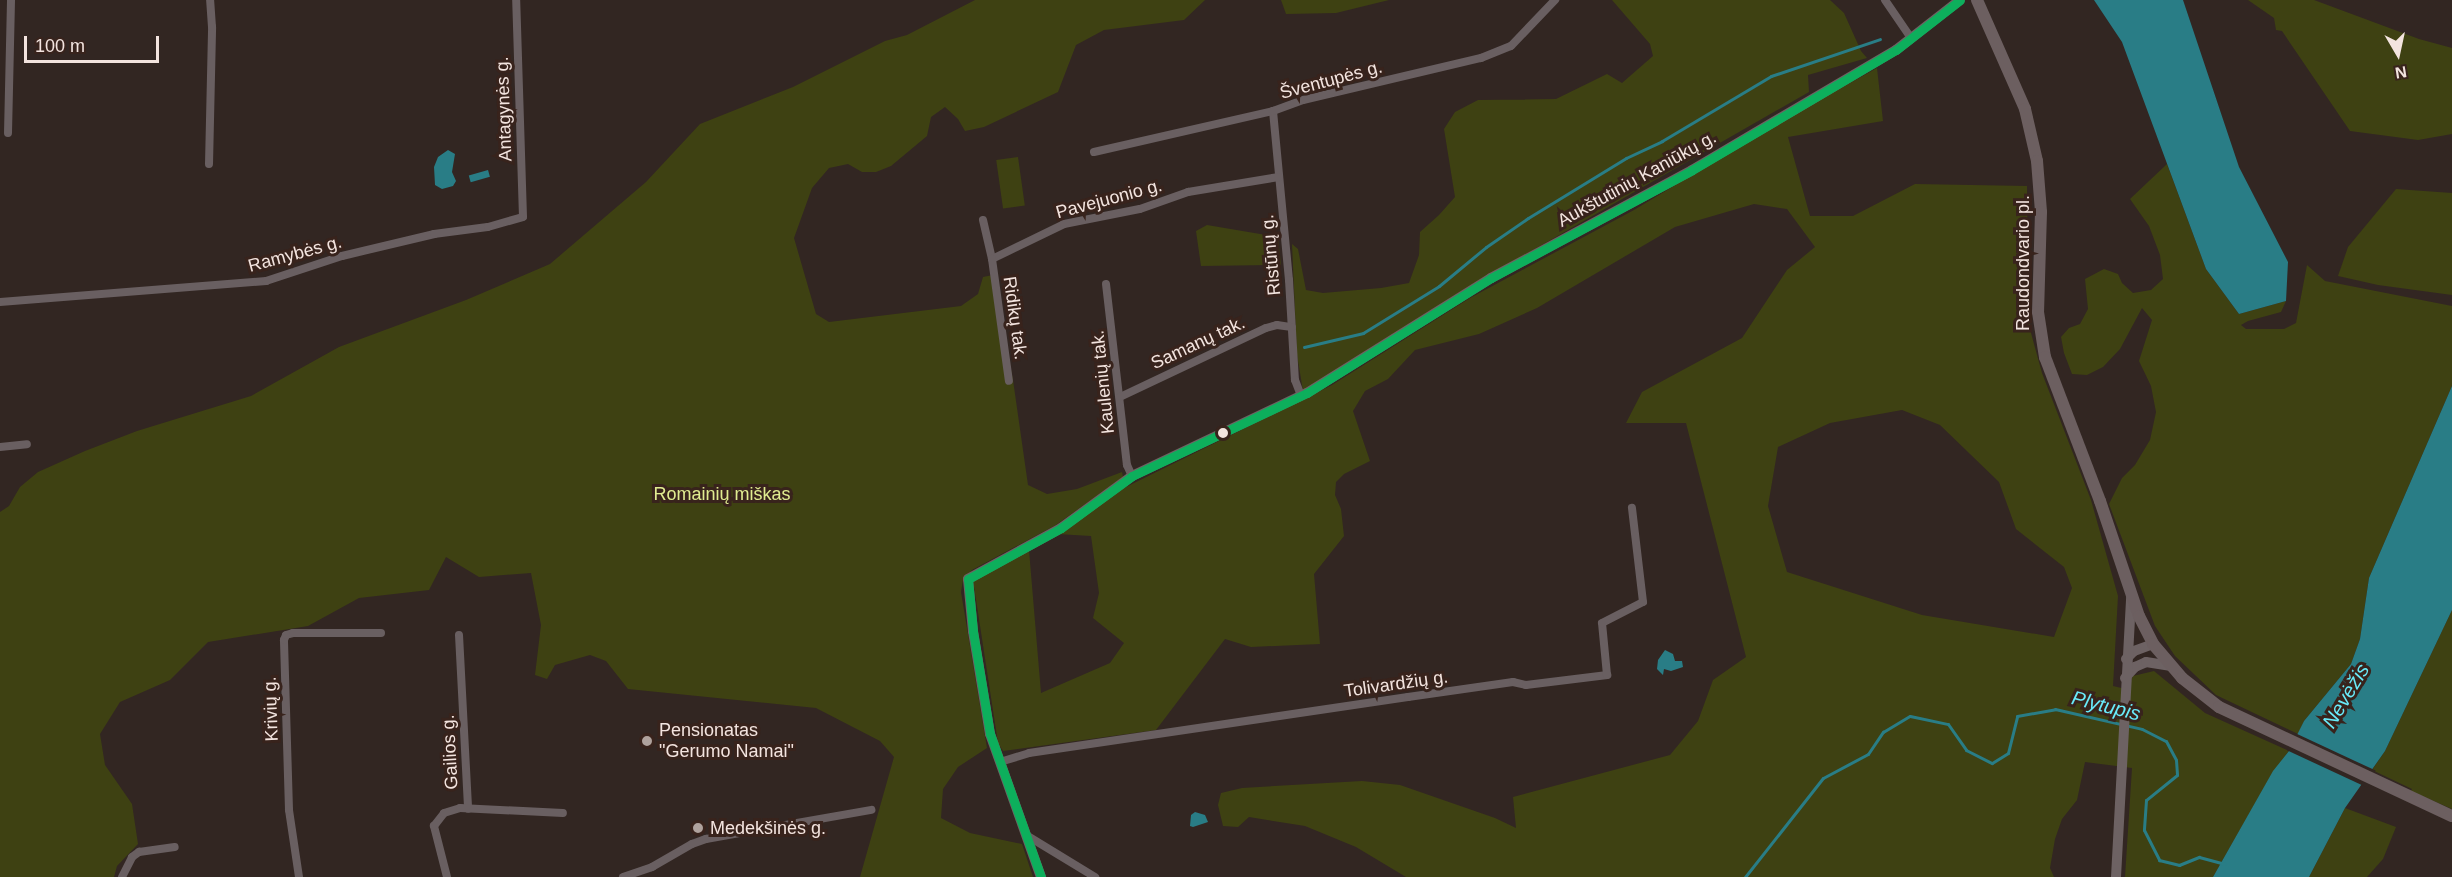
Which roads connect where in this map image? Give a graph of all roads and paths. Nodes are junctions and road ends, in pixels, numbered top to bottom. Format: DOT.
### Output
graph roads {
  1 [pos="11,0"];
  2 [pos="210,0"];
  3 [pos="516,0"];
  4 [pos="1555,0"];
  5 [pos="1885,0"];
  6 [pos="1960,0"];
  7 [pos="1977,0"];
  8 [pos="1911,38"];
  9 [pos="1273,111"];
  10 [pos="8,133"];
  11 [pos="1094,152"];
  12 [pos="209,164"];
  13 [pos="1279,177"];
  14 [pos="523,217"];
  15 [pos="983,220"];
  16 [pos="992,259"];
  17 [pos="1106,284"];
  18 [pos="0,302"];
  19 [pos="1292,327"];
  20 [pos="1009,381"];
  21 [pos="1301,396"];
  22 [pos="1120,397"];
  23 [pos="27,444"];
  24 [pos="0,447"];
  25 [pos="1132,476"];
  26 [pos="1632,508"];
  27 [pos="2131,593"];
  28 [pos="381,633"];
  29 [pos="459,635"];
  30 [pos="2153,644"];
  31 [pos="2126,659"];
  32 [pos="2146,662"];
  33 [pos="2170,666"];
  34 [pos="2125,678"];
  35 [pos="1000,762"];
  36 [pos="468,808"];
  37 [pos="871,810"];
  38 [pos="563,813"];
  39 [pos="2452,816"];
  40 [pos="1026,835"];
  41 [pos="176,847"];
  42 [pos="122,877"];
  43 [pos="299,877"];
  44 [pos="447,877"];
  45 [pos="623,877"];
  46 [pos="1041,877"];
  47 [pos="1095,877"];
  48 [pos="2116,877"];
  1 -- 10 [label="street"];
  2 -- 12 [label="street"];
  3 -- 14 [label="street, Antagynės g."];
  4 -- 9 [label="street, Šventupės g."];
  5 -- 8 [label="street"];
  6 -- 8 [label="street, Aukštutinių Kaniūkų g."];
  7 -- 27 [label="main road, Raudondvario pl."];
  8 -- 21 [label="street, Aukštutinių Kaniūkų g."];
  9 -- 11 [label="street, Šventupės g."];
  9 -- 13 [label="street, Ristūnų g."];
  13 -- 16 [label="street, Pavejuonio g."];
  13 -- 19 [label="street, Ristūnų g."];
  14 -- 18 [label="street, Ramybės g."];
  15 -- 16 [label="street"];
  16 -- 20 [label="street, Ridikų tak."];
  17 -- 22 [label="street, Kaulenių tak."];
  19 -- 21 [label="street, Ristūnų g."];
  19 -- 22 [label="street, Samanų tak."];
  21 -- 25 [label="street, Aukštutinių Kaniūkų g."];
  22 -- 25 [label="street, Kaulenių tak."];
  23 -- 24 [label="street"];
  25 -- 35 [label="street, Aukštutinių Kaniūkų g."];
  26 -- 35 [label="street, Tolivardžių g."];
  27 -- 30 [label="main road, Raudondvario pl."];
  27 -- 31 [label="street, Raudondvario pl."];
  28 -- 43 [label="street, Krivių g."];
  29 -- 36 [label="street, Gailios g."];
  30 -- 31 [label="street"];
  30 -- 32 [label="street"];
  30 -- 33 [label="main road, Raudondvario pl."];
  31 -- 34 [label="street, Raudondvario pl."];
  32 -- 33 [label="street"];
  32 -- 34 [label="street"];
  33 -- 39 [label="main road, Raudondvario pl."];
  34 -- 48 [label="street, Raudondvario pl."];
  35 -- 40 [label="street, Aukštutinių Kaniūkų g."];
  36 -- 38 [label="street"];
  36 -- 44 [label="street, Gailios g."];
  37 -- 45 [label="street"];
  40 -- 46 [label="street, Aukštutinių Kaniūkų g."];
  40 -- 47 [label="street"];
  41 -- 42 [label="street"];
}
